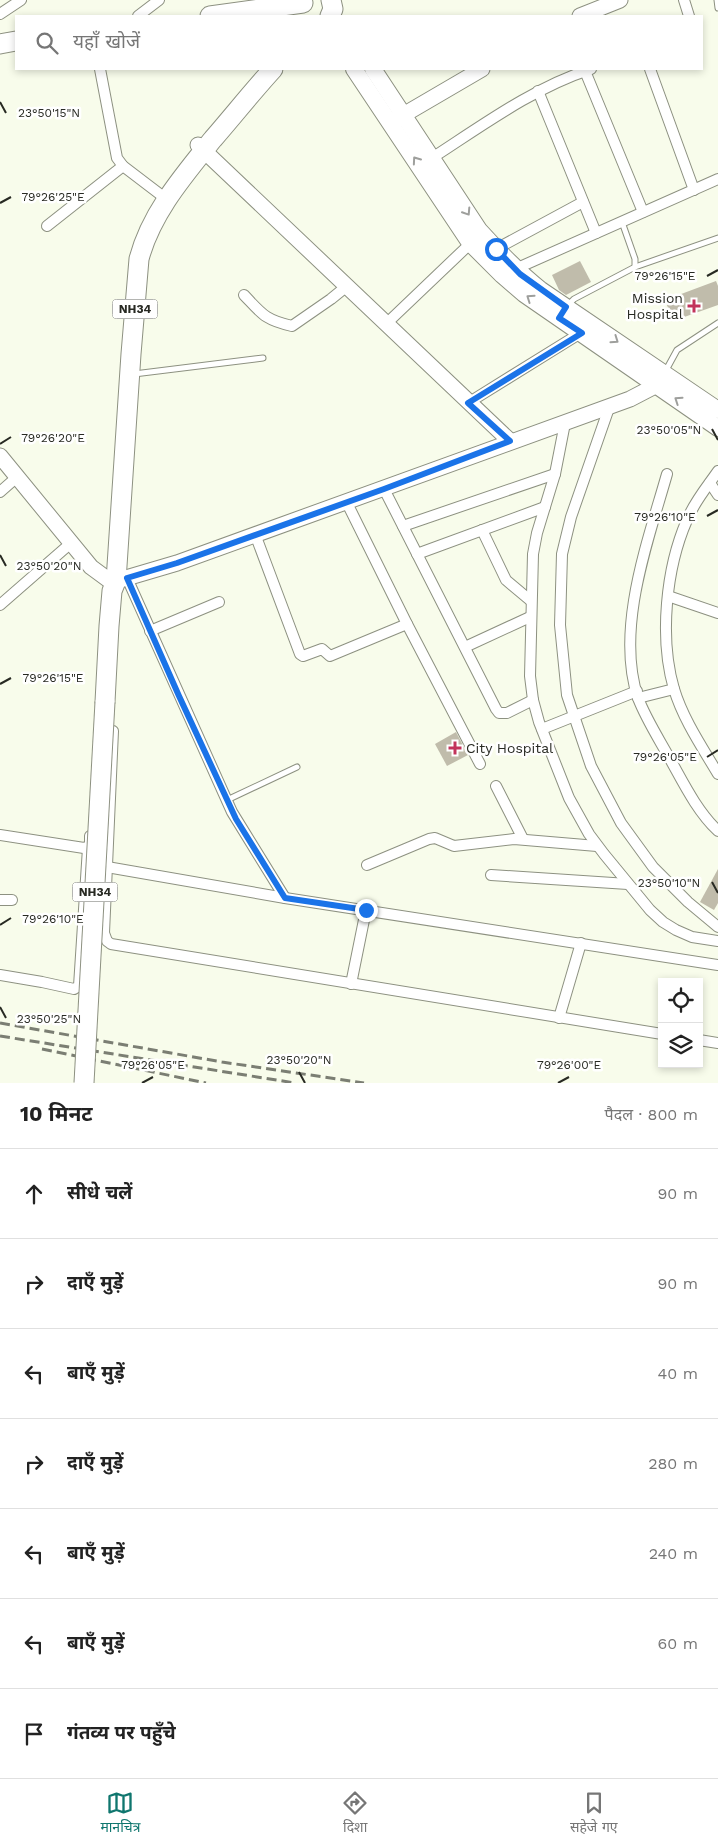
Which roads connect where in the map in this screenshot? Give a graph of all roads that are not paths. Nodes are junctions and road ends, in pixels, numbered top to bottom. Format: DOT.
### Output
graph roads {
  1 [pos="21,0"];
  2 [pos="159,0"];
  3 [pos="620,0"];
  4 [pos="684,0"];
  5 [pos="717,0"];
  6 [pos="262,4"];
  7 [pos="238,6"];
  8 [pos="304,6"];
  9 [pos="718,8"];
  10 [pos="0,14"];
  11 [pos="139,15"];
  12 [pos="213,15"];
  13 [pos="582,15"];
  14 [pos="689,15"];
  15 [pos="15,41"];
  16 [pos="0,44"];
  17 [pos="100,70"];
  18 [pos="259,70"];
  19 [pos="271,70"];
  20 [pos="355,70"];
  21 [pos="373,70"];
  22 [pos="480,70"];
  23 [pos="582,70"];
  24 [pos="650,70"];
  25 [pos="538,91"];
  26 [pos="397,119"];
  27 [pos="201,148"];
  28 [pos="432,158"];
  29 [pos="123,166"];
  30 [pos="718,179"];
  31 [pos="439,182"];
  32 [pos="694,190"];
  33 [pos="161,195"];
  34 [pos="583,202"];
  35 [pos="643,212"];
  36 [pos="622,222"];
  37 [pos="47,226"];
  38 [pos="596,233"];
  39 [pos="477,238"];
  40 [pos="718,238"];
  41 [pos="496,249"];
  42 [pos="635,268"];
  43 [pos="510,273"];
  44 [pos="348,286"];
  45 [pos="244,295"];
  46 [pos="562,312"];
  47 [pos="718,323"];
  48 [pos="386,324"];
  49 [pos="586,328"];
  50 [pos="263,358"];
  51 [pos="126,375"];
  52 [pos="659,380"];
  53 [pos="468,403"];
  54 [pos="610,404"];
  55 [pos="718,410"];
  56 [pos="565,423"];
  57 [pos="718,428"];
  58 [pos="510,441"];
  59 [pos="0,456"];
  60 [pos="718,471"];
  61 [pos="555,474"];
  62 [pos="667,474"];
  63 [pos="17,477"];
  64 [pos="710,483"];
  65 [pos="384,489"];
  66 [pos="0,492"];
  67 [pos="718,494"];
  68 [pos="346,502"];
  69 [pos="545,507"];
  70 [pos="403,526"];
  71 [pos="482,530"];
  72 [pos="255,534"];
  73 [pos="72,543"];
  74 [pos="417,554"];
  75 [pos="116,583"];
  76 [pos="668,596"];
  77 [pos="531,601"];
  78 [pos="219,602"];
  79 [pos="0,605"];
  80 [pos="718,613"];
  81 [pos="530,617"];
  82 [pos="407,624"];
  83 [pos="150,631"];
  84 [pos="464,647"];
  85 [pos="106,675"];
  86 [pos="674,688"];
  87 [pos="638,694"];
  88 [pos="533,700"];
  89 [pos="574,716"];
  90 [pos="542,729"];
  91 [pos="480,764"];
  92 [pos="297,767"];
  93 [pos="718,774"];
  94 [pos="496,786"];
  95 [pos="227,800"];
  96 [pos="718,831"];
  97 [pos="0,836"];
  98 [pos="522,839"];
  99 [pos="597,846"];
  100 [pos="88,848"];
  101 [pos="367,865"];
  102 [pos="107,867"];
  103 [pos="491,875"];
  104 [pos="628,884"];
  105 [pos="285,898"];
  106 [pos="0,900"];
  107 [pos="12,900"];
  108 [pos="366,910"];
  109 [pos="718,927"];
  110 [pos="718,941"];
  111 [pos="581,943"];
  112 [pos="718,965"];
  113 [pos="0,975"];
  114 [pos="351,984"];
  115 [pos="559,1018"];
  116 [pos="658,1033"];
  117 [pos="703,1041"];
  118 [pos="718,1044"];
  119 [pos="84,1083"];
  1 -- 10 [label="street"];
  2 -- 11 [label="street"];
  3 -- 13 [label="street"];
  4 -- 14 [label="street"];
  5 -- 9 [label="lane"];
  6 -- 7 [label="highway"];
  6 -- 8 [label="highway"];
  7 -- 12 [label="highway"];
  15 -- 16 [label="highway"];
  17 -- 29 [label="street"];
  18 -- 27 [label="highway, NH34"];
  19 -- 27 [label="highway, NH34"];
  20 -- 26 [label="main road"];
  21 -- 26 [label="main road"];
  22 -- 26 [label="street"];
  23 -- 25 [label="street"];
  23 -- 35 [label="street"];
  24 -- 32 [label="street"];
  25 -- 28 [label="street"];
  25 -- 34 [label="street"];
  26 -- 28 [label="main road"];
  31 -- 26 [label="main road, one-way"];
  27 -- 33 [label="highway, NH34"];
  27 -- 44 [label="street"];
  27 -- 51 [label="highway, NH34"];
  28 -- 31 [label="main road"];
  29 -- 33 [label="street"];
  29 -- 37 [label="street"];
  30 -- 32 [label="street"];
  31 -- 39 [label="main road"];
  32 -- 35 [label="street"];
  33 -- 51 [label="highway, NH34"];
  34 -- 38 [label="street"];
  34 -- 41 [label="street"];
  35 -- 36 [label="street"];
  36 -- 38 [label="street"];
  36 -- 42 [label="lane"];
  38 -- 43 [label="street"];
  39 -- 41 [label="main road"];
  39 -- 43 [label="main road"];
  39 -- 48 [label="street"];
  40 -- 42 [label="lane"];
  41 -- 43 [label="main road"];
  42 -- 46 [label="lane"];
  43 -- 46 [label="main road"];
  44 -- 45 [label="street"];
  44 -- 48 [label="street"];
  46 -- 49 [label="main road"];
  47 -- 52 [label="lane"];
  48 -- 53 [label="street"];
  49 -- 52 [label="main road"];
  49 -- 53 [label="street"];
  50 -- 51 [label="lane"];
  51 -- 75 [label="highway, NH34"];
  52 -- 54 [label="street"];
  52 -- 55 [label="main road"];
  57 -- 52 [label="main road, one-way"];
  53 -- 58 [label="street"];
  54 -- 56 [label="street"];
  54 -- 89 [label="street"];
  56 -- 58 [label="street"];
  56 -- 61 [label="street"];
  58 -- 65 [label="street"];
  59 -- 63 [label="street"];
  60 -- 64 [label="street"];
  61 -- 69 [label="street"];
  61 -- 70 [label="street"];
  62 -- 87 [label="street"];
  63 -- 66 [label="street"];
  63 -- 73 [label="street"];
  64 -- 67 [label="street"];
  64 -- 76 [label="street"];
  65 -- 68 [label="street"];
  65 -- 70 [label="street"];
  68 -- 72 [label="street"];
  68 -- 82 [label="street"];
  69 -- 71 [label="street"];
  69 -- 77 [label="street"];
  70 -- 74 [label="street"];
  71 -- 74 [label="street"];
  71 -- 77 [label="street"];
  72 -- 75 [label="street"];
  72 -- 82 [label="street"];
  73 -- 75 [label="street"];
  73 -- 79 [label="street"];
  74 -- 84 [label="street"];
  75 -- 83 [label="street"];
  75 -- 85 [label="highway, NH34"];
  76 -- 80 [label="street"];
  76 -- 86 [label="street"];
  77 -- 81 [label="street"];
  78 -- 83 [label="street"];
  81 -- 84 [label="street"];
  81 -- 88 [label="street"];
  82 -- 91 [label="street"];
  83 -- 95 [label="street"];
  84 -- 88 [label="street"];
  85 -- 100 [label="street"];
  85 -- 102 [label="street"];
  85 -- 119 [label="highway, NH34, bridge"];
  86 -- 87 [label="street"];
  86 -- 93 [label="street"];
  87 -- 89 [label="street"];
  87 -- 96 [label="street"];
  88 -- 90 [label="street"];
  89 -- 90 [label="street"];
  89 -- 109 [label="street"];
  90 -- 99 [label="street"];
  92 -- 95 [label="lane"];
  94 -- 98 [label="street"];
  95 -- 105 [label="street"];
  97 -- 100 [label="street"];
  98 -- 99 [label="street"];
  98 -- 101 [label="street"];
  99 -- 104 [label="street"];
  100 -- 113 [label="street"];
  102 -- 105 [label="street"];
  102 -- 114 [label="street"];
  103 -- 104 [label="street"];
  104 -- 110 [label="street"];
  105 -- 108 [label="street"];
  106 -- 107 [label="street"];
  108 -- 111 [label="street"];
  108 -- 114 [label="street"];
  111 -- 112 [label="street"];
  111 -- 115 [label="street"];
  114 -- 115 [label="street"];
  115 -- 116 [label="street"];
  117 -- 118 [label="street"];
}
